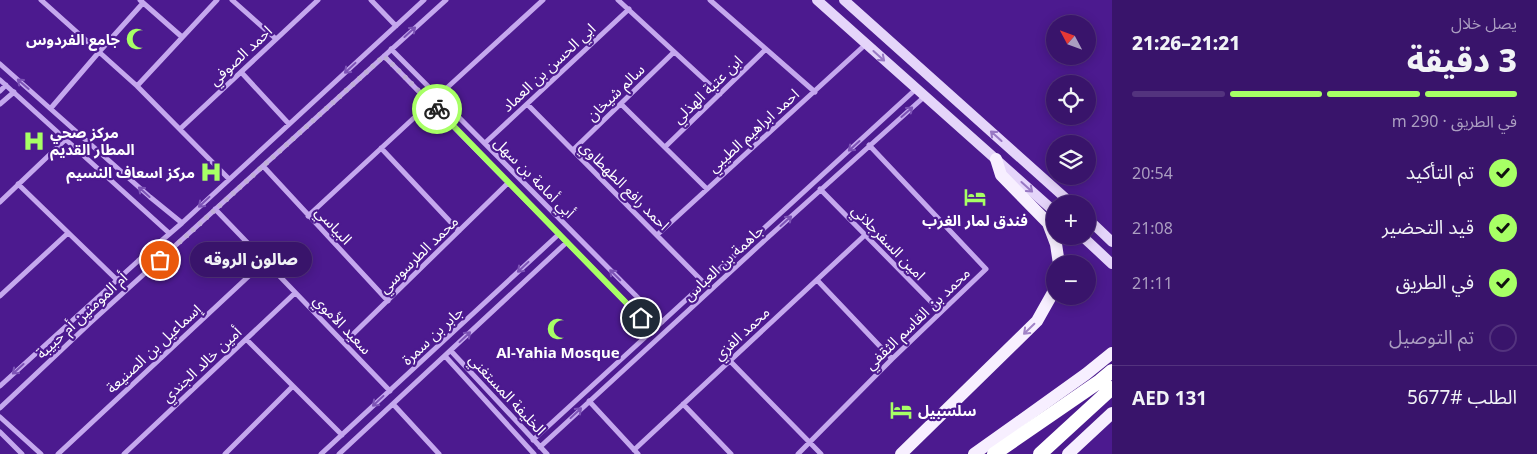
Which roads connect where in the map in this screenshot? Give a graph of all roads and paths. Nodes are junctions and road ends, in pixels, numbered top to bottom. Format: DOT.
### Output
graph roads {
  1 [pos="217,0"];
  2 [pos="232,0"];
  3 [pos="318,0"];
  4 [pos="371,0"];
  5 [pos="424,0"];
  6 [pos="446,0"];
  7 [pos="543,0"];
  8 [pos="618,0"];
  9 [pos="710,0"];
  10 [pos="817,0"];
  11 [pos="844,0"];
  12 [pos="44,1"];
  13 [pos="141,1"];
  14 [pos="628,10"];
  15 [pos="396,26"];
  16 [pos="182,37"];
  17 [pos="276,39"];
  18 [pos="866,44"];
  19 [pos="392,49"];
  20 [pos="766,49"];
  21 [pos="99,52"];
  22 [pos="674,52"];
  23 [pos="384,56"];
  24 [pos="0,64"];
  25 [pos="241,72"];
  26 [pos="0,80"];
  27 [pos="6,86"];
  28 [pos="137,86"];
  29 [pos="916,89"];
  30 [pos="0,92"];
  31 [pos="14,92"];
  32 [pos="814,92"];
  33 [pos="720,94"];
  34 [pos="438,96"];
  35 [pos="924,97"];
  36 [pos="430,103"];
  37 [pos="0,104"];
  38 [pos="527,104"];
  39 [pos="621,104"];
  40 [pos="51,108"];
  41 [pos="289,124"];
  42 [pos="180,129"];
  43 [pos="65,140"];
  44 [pos="485,143"];
  45 [pos="868,145"];
  46 [pos="665,147"];
  47 [pos="381,148"];
  48 [pos="573,150"];
  49 [pos="996,159"];
  50 [pos="262,166"];
  51 [pos="229,179"];
  52 [pos="508,182"];
  53 [pos="18,184"];
  54 [pos="707,189"];
  55 [pos="820,189"];
  56 [pos="1062,195"];
  57 [pos="0,202"];
  58 [pos="1046,204"];
  59 [pos="215,209"];
  60 [pos="308,216"];
  61 [pos="182,223"];
  62 [pos="1096,226"];
  63 [pos="459,231"];
  64 [pos="68,233"];
  65 [pos="169,233"];
  66 [pos="559,234"];
  67 [pos="657,235"];
  68 [pos="866,235"];
  69 [pos="567,242"];
  70 [pos="1112,242"];
  71 [pos="1092,245"];
  72 [pos="1058,255"];
  73 [pos="265,261"];
  74 [pos="1112,264"];
  75 [pos="117,280"];
  76 [pos="818,280"];
  77 [pos="704,283"];
  78 [pos="295,293"];
  79 [pos="0,296"];
  80 [pos="388,301"];
  81 [pos="1047,305"];
  82 [pos="941,312"];
  83 [pos="662,322"];
  84 [pos="653,330"];
  85 [pos="246,339"];
  86 [pos="344,343"];
  87 [pos="451,351"];
  88 [pos="1112,353"];
  89 [pos="445,356"];
  90 [pos="892,359"];
  91 [pos="730,361"];
  92 [pos="1112,371"];
  93 [pos="0,386"];
  94 [pos="294,386"];
  95 [pos="1112,388"];
  96 [pos="390,391"];
  97 [pos="589,401"];
  98 [pos="393,404"];
  99 [pos="683,404"];
  100 [pos="0,408"];
  101 [pos="1112,413"];
  102 [pos="0,417"];
  103 [pos="0,432"];
  104 [pos="342,434"];
  105 [pos="534,440"];
  106 [pos="810,443"];
  107 [pos="540,447"];
  108 [pos="636,452"];
  109 [pos="128,453"];
  110 [pos="435,453"];
  111 [pos="22,454"];
  112 [pos="41,454"];
  113 [pos="58,454"];
  114 [pos="225,454"];
  115 [pos="321,454"];
  116 [pos="340,454"];
  117 [pos="534,454"];
  118 [pos="547,454"];
  119 [pos="731,454"];
  120 [pos="798,454"];
  121 [pos="821,454"];
  122 [pos="900,454"];
  123 [pos="974,454"];
  124 [pos="994,454"];
  125 [pos="1040,454"];
  126 [pos="1068,454"];
  1 -- 16 [label="street"];
  2 -- 17 [label="street"];
  3 -- 17 [label="street, احمد الصوفي"];
  4 -- 15 [label="street"];
  5 -- 15 [label="street, أم المومنين أم حبيبة"];
  19 -- 6 [label="street, أم المومنين أم حبيبة, one-way"];
  7 -- 34 [label="street"];
  8 -- 14 [label="street"];
  9 -- 20 [label="street"];
  10 -- 18 [label="main road"];
  56 -- 11 [label="main road, one-way"];
  12 -- 21 [label="street"];
  13 -- 16 [label="street"];
  13 -- 21 [label="street"];
  14 -- 22 [label="street"];
  14 -- 38 [label="street, ابي الحسن بن العماد"];
  15 -- 41 [label="street, أم المومنين أم حبيبة, one-way"];
  16 -- 28 [label="street"];
  17 -- 25 [label="street, احمد الصوفي"];
  18 -- 29 [label="main road, one-way"];
  18 -- 32 [label="street, احمد ابراهيم الطيبي"];
  19 -- 23 [label="street, أم المومنين أم حبيبة"];
  19 -- 34 [label="street, أبي أمامة بن سهل"];
  20 -- 32 [label="street"];
  20 -- 33 [label="street, ابن عتبة الهذلي"];
  21 -- 28 [label="street"];
  21 -- 40 [label="street"];
  22 -- 33 [label="street"];
  22 -- 39 [label="street, سالم شيخان"];
  23 -- 36 [label="street, أبي أمامة بن سهل"];
  23 -- 50 [label="street, أم المومنين أم حبيبة"];
  40 -- 24 [label="street, one-way"];
  25 -- 41 [label="street"];
  25 -- 42 [label="street, احمد الصوفي"];
  26 -- 27 [label="street"];
  27 -- 30 [label="street"];
  27 -- 31 [label="street"];
  28 -- 42 [label="street"];
  29 -- 35 [label="main road"];
  29 -- 77 [label="street, جاهمة بن العباس, one-way"];
  31 -- 37 [label="street"];
  31 -- 43 [label="street"];
  32 -- 54 [label="street, احمد ابراهيم الطيبي"];
  33 -- 46 [label="street, ابن عتبة الهذلي"];
  34 -- 44 [label="street, أبي أمامة بن سهل"];
  45 -- 35 [label="street, جاهمة بن العباس, one-way"];
  35 -- 49 [label="main road"];
  36 -- 47 [label="street"];
  36 -- 52 [label="street, أبي أمامة بن سهل"];
  38 -- 44 [label="street, ابي الحسن بن العماد"];
  38 -- 48 [label="street, احمد رافع الطهطاوي"];
  39 -- 46 [label="street"];
  39 -- 48 [label="street, سالم شيخان"];
  61 -- 40 [label="street, one-way"];
  41 -- 51 [label="street, أم المومنين أم حبيبة"];
  42 -- 51 [label="street"];
  43 -- 53 [label="street"];
  43 -- 65 [label="street"];
  83 -- 44 [label="street, أبي أمامة بن سهل, one-way"];
  45 -- 55 [label="street, جاهمة بن العباس"];
  45 -- 82 [label="street, محمد بن القاسم الثقفي"];
  46 -- 54 [label="street"];
  47 -- 60 [label="street"];
  47 -- 63 [label="street"];
  48 -- 67 [label="street, احمد رافع الطهطاوي"];
  49 -- 58 [label="main road, one-way"];
  49 -- 72 [label="main road"];
  50 -- 59 [label="street, أم المومنين أم حبيبة"];
  50 -- 60 [label="street, البياسي"];
  51 -- 61 [label="street, أم المومنين أم حبيبة, one-way"];
  52 -- 63 [label="street, محمد الطرسوسي"];
  52 -- 66 [label="street, أبي أمامة بن سهل"];
  53 -- 57 [label="street"];
  53 -- 64 [label="street"];
  54 -- 67 [label="street, احمد ابراهيم الطيبي"];
  55 -- 68 [label="street, امين السفرجلاني"];
  97 -- 55 [label="street, جاهمة بن العباس, one-way"];
  59 -- 73 [label="street, سعيد الأموي"];
  59 -- 100 [label="street, أم المومنين أم حبيبة"];
  60 -- 80 [label="street, البياسي"];
  61 -- 65 [label="street, أم المومنين أم حبيبة"];
  62 -- 70 [label="main road"];
  63 -- 80 [label="street, محمد الطرسوسي"];
  64 -- 75 [label="street"];
  64 -- 79 [label="street"];
  65 -- 75 [label="street, أم المومنين أم حبيبة"];
  66 -- 69 [label="street, أبي أمامة بن سهل"];
  66 -- 96 [label="street, جابر بن سمرة, one-way"];
  67 -- 77 [label="street, احمد رافع الطهطاوي"];
  68 -- 76 [label="street, محمد الفزي"];
  68 -- 82 [label="street, امين السفرجلاني"];
  69 -- 84 [label="street, أبي أمامة بن سهل"];
  87 -- 69 [label="street, جابر بن سمرة, one-way"];
  71 -- 74 [label="main road"];
  73 -- 78 [label="street, سعيد الأموي"];
  73 -- 113 [label="street, إسماعيل بن الصنيعة"];
  75 -- 93 [label="street, أم المومنين أم حبيبة, one-way"];
  76 -- 90 [label="street"];
  76 -- 91 [label="street, محمد الفزي"];
  77 -- 83 [label="street, جاهمة بن العباس"];
  78 -- 85 [label="street, أمين خالد الجندي"];
  78 -- 86 [label="street, سعيد الأموي"];
  80 -- 86 [label="street, محمد الطرسوسي"];
  81 -- 122 [label="main road, one-way"];
  82 -- 90 [label="street, محمد بن القاسم الثقفي"];
  83 -- 84 [label="street, جاهمة بن العباس"];
  84 -- 105 [label="street, جاهمة بن العباس"];
  85 -- 94 [label="street"];
  85 -- 109 [label="street, أمين خالد الجندي"];
  86 -- 96 [label="street, سعيد الأموي"];
  87 -- 89 [label="street, جابر بن سمرة"];
  87 -- 105 [label="street, الخليفة المستغني"];
  88 -- 123 [label="main road"];
  89 -- 98 [label="street, جابر بن سمرة"];
  89 -- 117 [label="street, الخليفة المستغني"];
  90 -- 106 [label="street, محمد بن القاسم الثقفي"];
  91 -- 99 [label="street, محمد الفزي"];
  91 -- 106 [label="street"];
  92 -- 124 [label="highway"];
  94 -- 104 [label="street"];
  94 -- 114 [label="street"];
  95 -- 125 [label="highway"];
  96 -- 104 [label="street, جابر بن سمرة, one-way"];
  107 -- 97 [label="street, جاهمة بن العباس, one-way"];
  97 -- 108 [label="street"];
  98 -- 110 [label="street"];
  98 -- 116 [label="street, جابر بن سمرة"];
  99 -- 108 [label="street, محمد الفزي"];
  99 -- 119 [label="street"];
  101 -- 126 [label="main road"];
  102 -- 112 [label="street"];
  103 -- 111 [label="street"];
  104 -- 115 [label="street, جابر بن سمرة"];
  105 -- 107 [label="street, الخليفة المستغني"];
  106 -- 120 [label="street, محمد بن القاسم الثقفي"];
  106 -- 121 [label="street"];
  107 -- 118 [label="street, الخليفة المستغني"];
}
